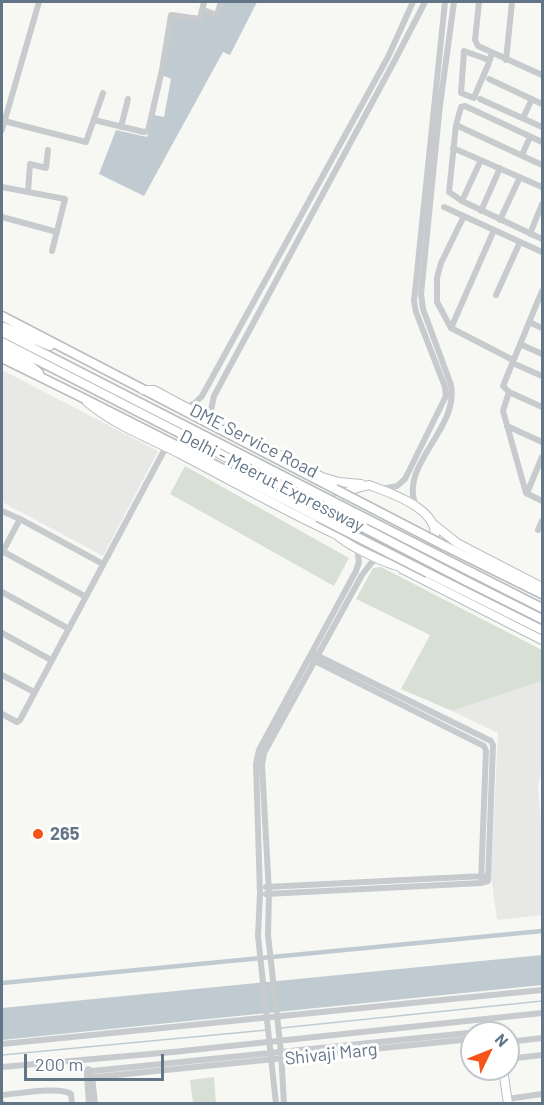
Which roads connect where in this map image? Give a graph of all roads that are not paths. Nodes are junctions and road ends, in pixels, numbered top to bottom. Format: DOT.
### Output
graph roads {
  1 [pos="39,2"];
  2 [pos="204,2"];
  3 [pos="221,2"];
  4 [pos="413,2"];
  5 [pos="425,2"];
  6 [pos="445,2"];
  7 [pos="454,2"];
  8 [pos="478,2"];
  9 [pos="512,2"];
  10 [pos="203,10"];
  11 [pos="491,57"];
  12 [pos="506,60"];
  13 [pos="543,75"];
  14 [pos="489,79"];
  15 [pos="103,93"];
  16 [pos="128,99"];
  17 [pos="480,99"];
  18 [pos="532,99"];
  19 [pos="543,104"];
  20 [pos="523,118"];
  21 [pos="94,120"];
  22 [pos="4,121"];
  23 [pos="456,125"];
  24 [pos="121,127"];
  25 [pos="543,127"];
  26 [pos="2,130"];
  27 [pos="530,137"];
  28 [pos="543,142"];
  29 [pos="453,148"];
  30 [pos="48,150"];
  31 [pos="522,155"];
  32 [pos="481,160"];
  33 [pos="543,165"];
  34 [pos="500,168"];
  35 [pos="520,177"];
  36 [pos="2,187"];
  37 [pos="543,187"];
  38 [pos="28,192"];
  39 [pos="462,201"];
  40 [pos="543,204"];
  41 [pos="444,207"];
  42 [pos="481,210"];
  43 [pos="464,216"];
  44 [pos="2,217"];
  45 [pos="500,220"];
  46 [pos="494,230"];
  47 [pos="57,232"];
  48 [pos="530,234"];
  49 [pos="543,238"];
  50 [pos="520,242"];
  51 [pos="52,251"];
  52 [pos="543,252"];
  53 [pos="543,291"];
  54 [pos="496,295"];
  55 [pos="535,309"];
  56 [pos="543,312"];
  57 [pos="2,316"];
  58 [pos="529,322"];
  59 [pos="2,326"];
  60 [pos="451,327"];
  61 [pos="543,328"];
  62 [pos="2,332"];
  63 [pos="2,342"];
  64 [pos="520,344"];
  65 [pos="2,349"];
  66 [pos="543,354"];
  67 [pos="2,358"];
  68 [pos="84,359"];
  69 [pos="515,363"];
  70 [pos="543,376"];
  71 [pos="51,383"];
  72 [pos="509,392"];
  73 [pos="79,396"];
  74 [pos="543,407"];
  75 [pos="184,409"];
  76 [pos="440,411"];
  77 [pos="449,413"];
  78 [pos="209,419"];
  79 [pos="507,426"];
  80 [pos="543,442"];
  81 [pos="166,447"];
  82 [pos="219,449"];
  83 [pos="543,457"];
  84 [pos="369,485"];
  85 [pos="381,490"];
  86 [pos="526,494"];
  87 [pos="543,501"];
  88 [pos="416,506"];
  89 [pos="2,511"];
  90 [pos="20,519"];
  91 [pos="543,521"];
  92 [pos="434,524"];
  93 [pos="538,530"];
  94 [pos="337,535"];
  95 [pos="357,548"];
  96 [pos="2,552"];
  97 [pos="379,559"];
  98 [pos="103,564"];
  99 [pos="397,566"];
  100 [pos="543,587"];
  101 [pos="2,592"];
  102 [pos="543,594"];
  103 [pos="86,597"];
  104 [pos="543,608"];
  105 [pos="543,619"];
  106 [pos="69,629"];
  107 [pos="543,630"];
  108 [pos="2,633"];
  109 [pos="543,640"];
  110 [pos="313,657"];
  111 [pos="51,660"];
  112 [pos="2,675"];
  113 [pos="34,692"];
  114 [pos="2,714"];
  115 [pos="268,890"];
  116 [pos="260,891"];
  117 [pos="543,990"];
  118 [pos="543,1013"];
  119 [pos="277,1017"];
  120 [pos="266,1018"];
  121 [pos="460,1035"];
  122 [pos="269,1038"];
  123 [pos="543,1038"];
  124 [pos="460,1040"];
  125 [pos="280,1041"];
  126 [pos="520,1041"];
  127 [pos="2,1044"];
  128 [pos="389,1045"];
  129 [pos="543,1055"];
  130 [pos="272,1056"];
  131 [pos="281,1056"];
  132 [pos="520,1058"];
  133 [pos="88,1059"];
  134 [pos="2,1067"];
  135 [pos="89,1074"];
  136 [pos="504,1081"];
  137 [pos="543,1094"];
  138 [pos="2,1095"];
  139 [pos="507,1101"];
  140 [pos="89,1103"];
  141 [pos="72,1104"];
  142 [pos="276,1104"];
  143 [pos="284,1104"];
  1 -- 22 [label="street"];
  2 -- 10 [label="street"];
  3 -- 10 [label="street"];
  4 -- 75 [label="street"];
  5 -- 78 [label="street"];
  6 -- 76 [label="street"];
  7 -- 77 [label="street"];
  8 -- 11 [label="street"];
  9 -- 12 [label="street"];
  10 -- 24 [label="street"];
  11 -- 11 [label="street"];
  11 -- 12 [label="street"];
  12 -- 13 [label="street"];
  14 -- 18 [label="street"];
  15 -- 21 [label="street"];
  16 -- 24 [label="street"];
  17 -- 20 [label="street"];
  18 -- 19 [label="street"];
  18 -- 20 [label="street"];
  20 -- 25 [label="street"];
  21 -- 22 [label="street"];
  21 -- 24 [label="street"];
  22 -- 26 [label="street"];
  23 -- 27 [label="street"];
  23 -- 29 [label="street"];
  23 -- 31 [label="street"];
  27 -- 28 [label="street"];
  27 -- 31 [label="street"];
  29 -- 32 [label="street"];
  29 -- 39 [label="street"];
  30 -- 38 [label="street"];
  31 -- 33 [label="street"];
  32 -- 34 [label="street"];
  32 -- 39 [label="street"];
  34 -- 35 [label="street"];
  34 -- 42 [label="street"];
  35 -- 37 [label="street"];
  35 -- 45 [label="street"];
  36 -- 38 [label="street"];
  38 -- 47 [label="street"];
  39 -- 42 [label="street"];
  40 -- 48 [label="street"];
  41 -- 43 [label="street"];
  42 -- 45 [label="street"];
  43 -- 46 [label="street"];
  43 -- 60 [label="street"];
  44 -- 47 [label="street"];
  45 -- 48 [label="street"];
  46 -- 50 [label="street"];
  46 -- 60 [label="street"];
  47 -- 51 [label="street"];
  48 -- 49 [label="street"];
  50 -- 52 [label="street"];
  50 -- 54 [label="street"];
  53 -- 55 [label="street"];
  55 -- 56 [label="street"];
  55 -- 58 [label="street"];
  57 -- 68 [label="highway"];
  58 -- 61 [label="street"];
  58 -- 64 [label="street"];
  59 -- 68 [label="highway"];
  60 -- 69 [label="street"];
  62 -- 82 [label="highway, Delhi - Meerut Expressway"];
  63 -- 82 [label="highway, Delhi - Meerut Expressway"];
  64 -- 66 [label="street"];
  64 -- 69 [label="street"];
  65 -- 71 [label="highway"];
  67 -- 71 [label="highway"];
  68 -- 75 [label="highway"];
  69 -- 70 [label="street"];
  69 -- 72 [label="street"];
  71 -- 73 [label="highway"];
  72 -- 74 [label="street"];
  72 -- 79 [label="street"];
  73 -- 81 [label="main road"];
  73 -- 107 [label="highway, bridge"];
  75 -- 78 [label="main road, DME Service Road"];
  75 -- 102 [label="highway, bridge"];
  76 -- 77 [label="street"];
  76 -- 85 [label="street"];
  77 -- 88 [label="street"];
  78 -- 84 [label="main road, DME Service Road"];
  79 -- 80 [label="street"];
  79 -- 86 [label="street"];
  81 -- 94 [label="main road"];
  81 -- 98 [label="street"];
  82 -- 104 [label="highway, Delhi - Meerut Expressway, bridge"];
  82 -- 105 [label="highway, Delhi - Meerut Expressway, bridge"];
  83 -- 86 [label="street"];
  84 -- 85 [label="main road"];
  84 -- 94 [label="main road"];
  85 -- 88 [label="main road"];
  86 -- 87 [label="street"];
  88 -- 92 [label="main road"];
  89 -- 90 [label="street"];
  90 -- 96 [label="street"];
  90 -- 98 [label="street"];
  91 -- 93 [label="street"];
  92 -- 99 [label="main road"];
  92 -- 100 [label="main road"];
  94 -- 95 [label="main road"];
  95 -- 97 [label="main road"];
  95 -- 110 [label="street"];
  96 -- 103 [label="street"];
  97 -- 99 [label="main road"];
  97 -- 110 [label="street"];
  98 -- 103 [label="street"];
  99 -- 109 [label="main road"];
  101 -- 106 [label="street"];
  103 -- 106 [label="street"];
  106 -- 111 [label="street"];
  108 -- 111 [label="street"];
  110 -- 115 [label="street"];
  110 -- 115 [label="street"];
  110 -- 116 [label="street"];
  111 -- 113 [label="street"];
  112 -- 113 [label="street"];
  113 -- 114 [label="street"];
  115 -- 116 [label="street"];
  115 -- 119 [label="street"];
  116 -- 120 [label="street"];
  117 -- 119 [label="street"];
  118 -- 125 [label="street"];
  119 -- 120 [label="street"];
  119 -- 125 [label="street"];
  120 -- 122 [label="street"];
  120 -- 127 [label="street"];
  121 -- 128 [label="street, Shivaji Marg"];
  122 -- 125 [label="street"];
  122 -- 130 [label="street"];
  122 -- 133 [label="street"];
  123 -- 126 [label="street"];
  124 -- 128 [label="street, Shivaji Marg"];
  125 -- 131 [label="street"];
  128 -- 131 [label="street, Shivaji Marg"];
  129 -- 132 [label="street"];
  130 -- 131 [label="street, Shivaji Marg"];
  130 -- 135 [label="street, Shivaji Marg"];
  130 -- 142 [label="street"];
  131 -- 143 [label="street"];
  133 -- 134 [label="street"];
  133 -- 135 [label="street"];
  135 -- 140 [label="street"];
  136 -- 139 [label="main road"];
  137 -- 139 [label="street"];
  138 -- 141 [label="street"];
}
